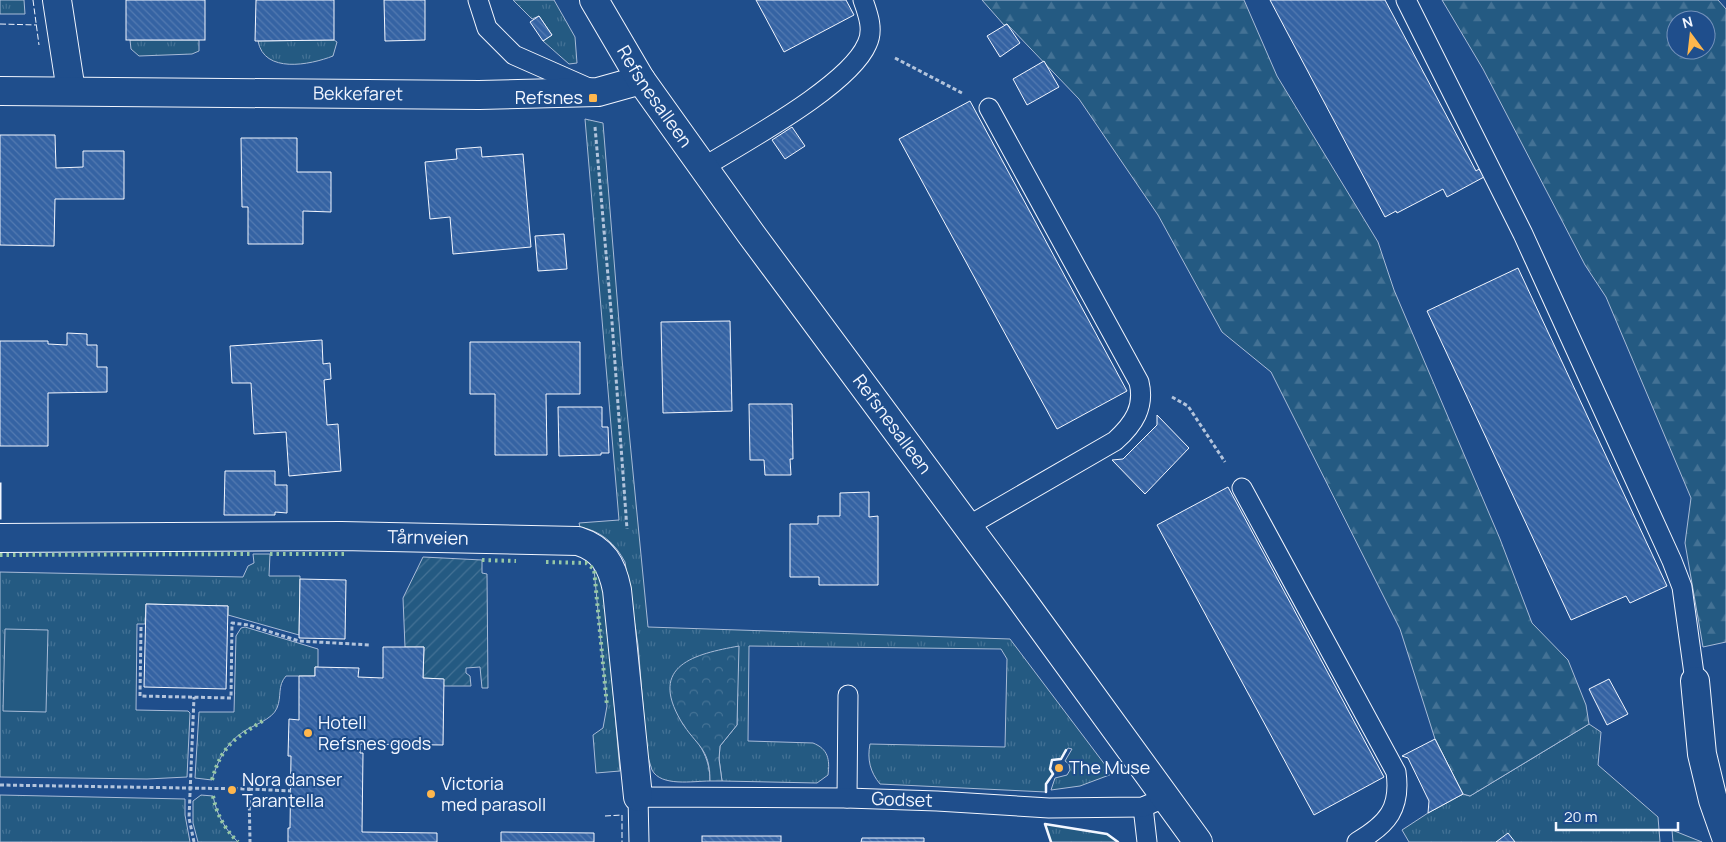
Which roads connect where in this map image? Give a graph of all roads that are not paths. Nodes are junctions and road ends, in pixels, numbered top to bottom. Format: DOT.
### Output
graph roads {
  1 [pos="57,0"];
  2 [pos="478,0"];
  3 [pos="594,0"];
  4 [pos="863,0"];
  5 [pos="1406,0"];
  6 [pos="642,80"];
  7 [pos="0,91"];
  8 [pos="70,91"];
  9 [pos="598,92"];
  10 [pos="990,108"];
  11 [pos="704,167"];
  12 [pos="1242,488"];
  13 [pos="968,526"];
  14 [pos="0,538"];
  15 [pos="1695,681"];
  16 [pos="848,695"];
  17 [pos="638,797"];
  18 [pos="847,798"];
  19 [pos="1153,802"];
  20 [pos="1726,837"];
  21 [pos="640,842"];
  22 [pos="1146,842"];
  23 [pos="1198,842"];
  24 [pos="1357,842"];
  1 -- 8 [label="street"];
  2 -- 9 [label="lane"];
  3 -- 6 [label="street, Refsnesalleen"];
  4 -- 11 [label="lane"];
  5 -- 15 [label="lane"];
  6 -- 9 [label="street, Bekkefaret"];
  6 -- 11 [label="street, Refsnesalleen"];
  7 -- 8 [label="street, Bekkefaret"];
  8 -- 9 [label="street, Bekkefaret"];
  10 -- 13 [label="lane"];
  11 -- 13 [label="street, Refsnesalleen"];
  12 -- 24 [label="lane"];
  13 -- 19 [label="street, Refsnesalleen"];
  14 -- 17 [label="street, Tårnveien"];
  15 -- 20 [label="street"];
  16 -- 18 [label="lane"];
  17 -- 18 [label="lane, Godset"];
  17 -- 21 [label="lane"];
  18 -- 19 [label="lane, Godset"];
  19 -- 22 [label="lane"];
  19 -- 23 [label="street, Refsnesalleen"];
}
